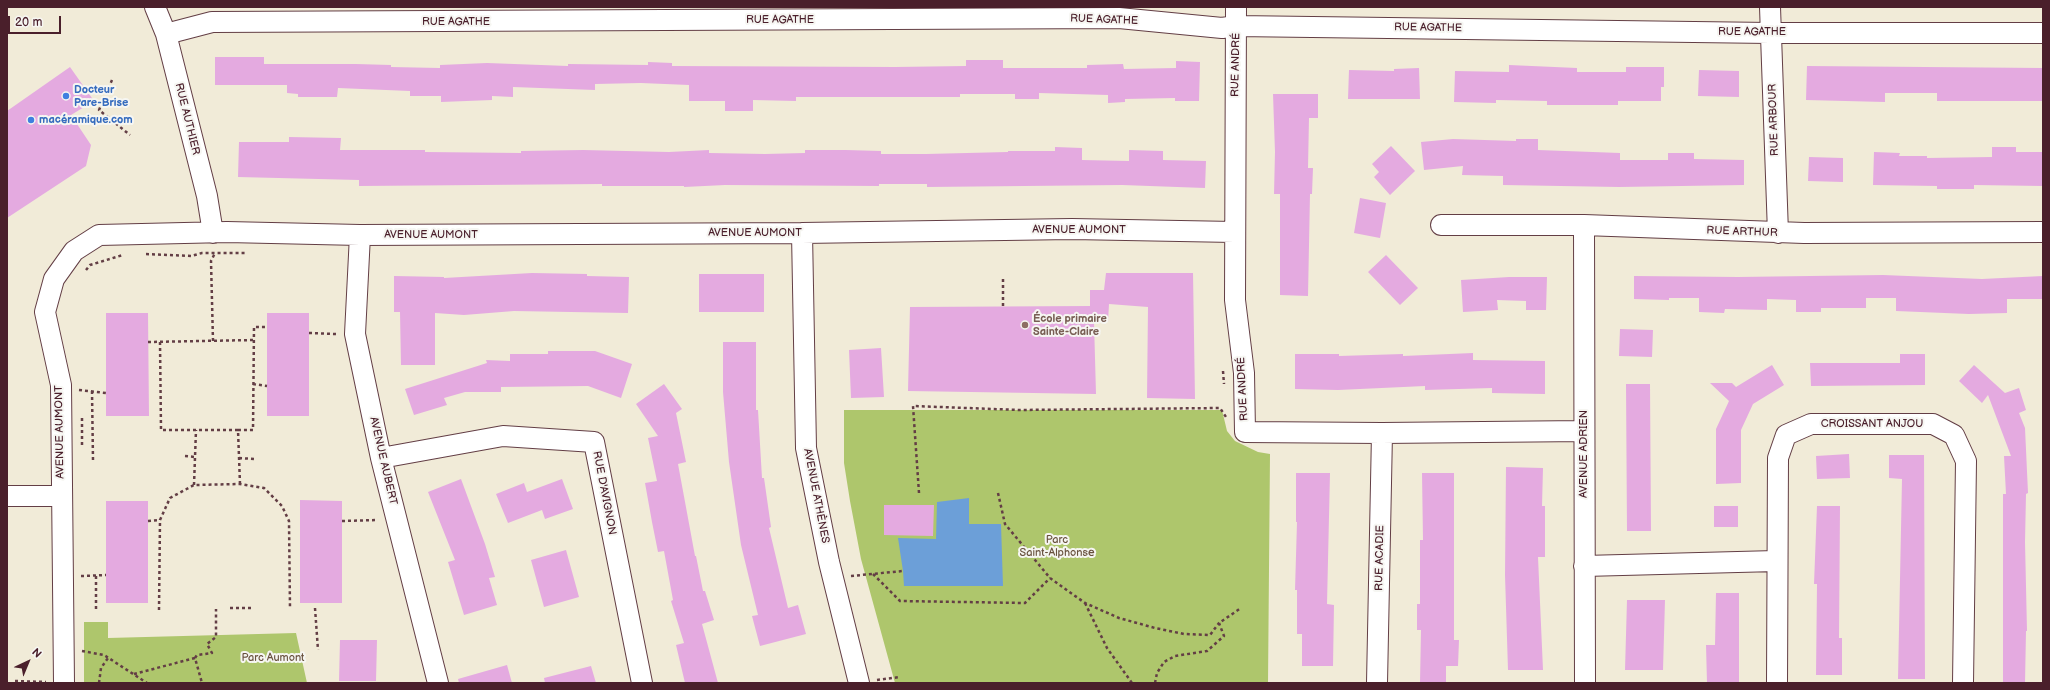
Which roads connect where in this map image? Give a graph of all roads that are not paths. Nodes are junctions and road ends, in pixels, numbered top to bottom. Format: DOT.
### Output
graph roads {
  1 [pos="155,7"];
  2 [pos="1770,7"];
  3 [pos="1236,17"];
  4 [pos="1770,33"];
  5 [pos="2043,33"];
  6 [pos="166,34"];
  7 [pos="1441,226"];
  8 [pos="1584,226"];
  9 [pos="1234,232"];
  10 [pos="2043,232"];
  11 [pos="213,233"];
  12 [pos="802,233"];
  13 [pos="1778,233"];
  14 [pos="360,235"];
  15 [pos="1584,431"];
  16 [pos="1382,433"];
  17 [pos="381,458"];
  18 [pos="7,496"];
  19 [pos="61,496"];
  20 [pos="1776,561"];
  21 [pos="1584,566"];
  22 [pos="64,683"];
  23 [pos="438,683"];
  24 [pos="642,683"];
  25 [pos="859,683"];
  26 [pos="1377,683"];
  27 [pos="1585,683"];
  28 [pos="1777,683"];
  29 [pos="1963,683"];
  1 -- 6 [label="street, RUE AUTHIER"];
  2 -- 4 [label="street, RUE ARBOUR"];
  3 -- 4 [label="street, RUE AGATHE"];
  3 -- 6 [label="street, RUE AGATHE"];
  3 -- 9 [label="street, RUE ANDRÉ"];
  4 -- 5 [label="street, RUE AGATHE"];
  4 -- 13 [label="street, RUE ARBOUR"];
  6 -- 11 [label="street, RUE AUTHIER"];
  7 -- 8 [label="street, RUE ARTHUR"];
  8 -- 13 [label="street, RUE ARTHUR"];
  8 -- 15 [label="street, AVENUE ADRIEN"];
  9 -- 12 [label="street, AVENUE AUMONT"];
  9 -- 16 [label="street, RUE ANDRÉ"];
  10 -- 13 [label="street, RUE ARTHUR"];
  11 -- 14 [label="street, AVENUE AUMONT"];
  11 -- 19 [label="street, AVENUE AUMONT"];
  12 -- 14 [label="street, AVENUE AUMONT"];
  12 -- 25 [label="street, AVENUE ATHÈNES"];
  14 -- 17 [label="street, AVENUE AUBERT"];
  15 -- 16 [label="street, RUE ANDRÉ"];
  15 -- 21 [label="street, AVENUE ADRIEN"];
  16 -- 26 [label="street, RUE ACADIE"];
  17 -- 23 [label="street, AVENUE AUBERT"];
  17 -- 24 [label="street, RUE D'AVIGNON"];
  18 -- 19 [label="street"];
  19 -- 22 [label="street, AVENUE AUMONT"];
  20 -- 21 [label="street"];
  20 -- 28 [label="street, CROISSANT ANJOU"];
  20 -- 29 [label="street, CROISSANT ANJOU"];
  21 -- 27 [label="street, AVENUE ADRIEN"];
}
